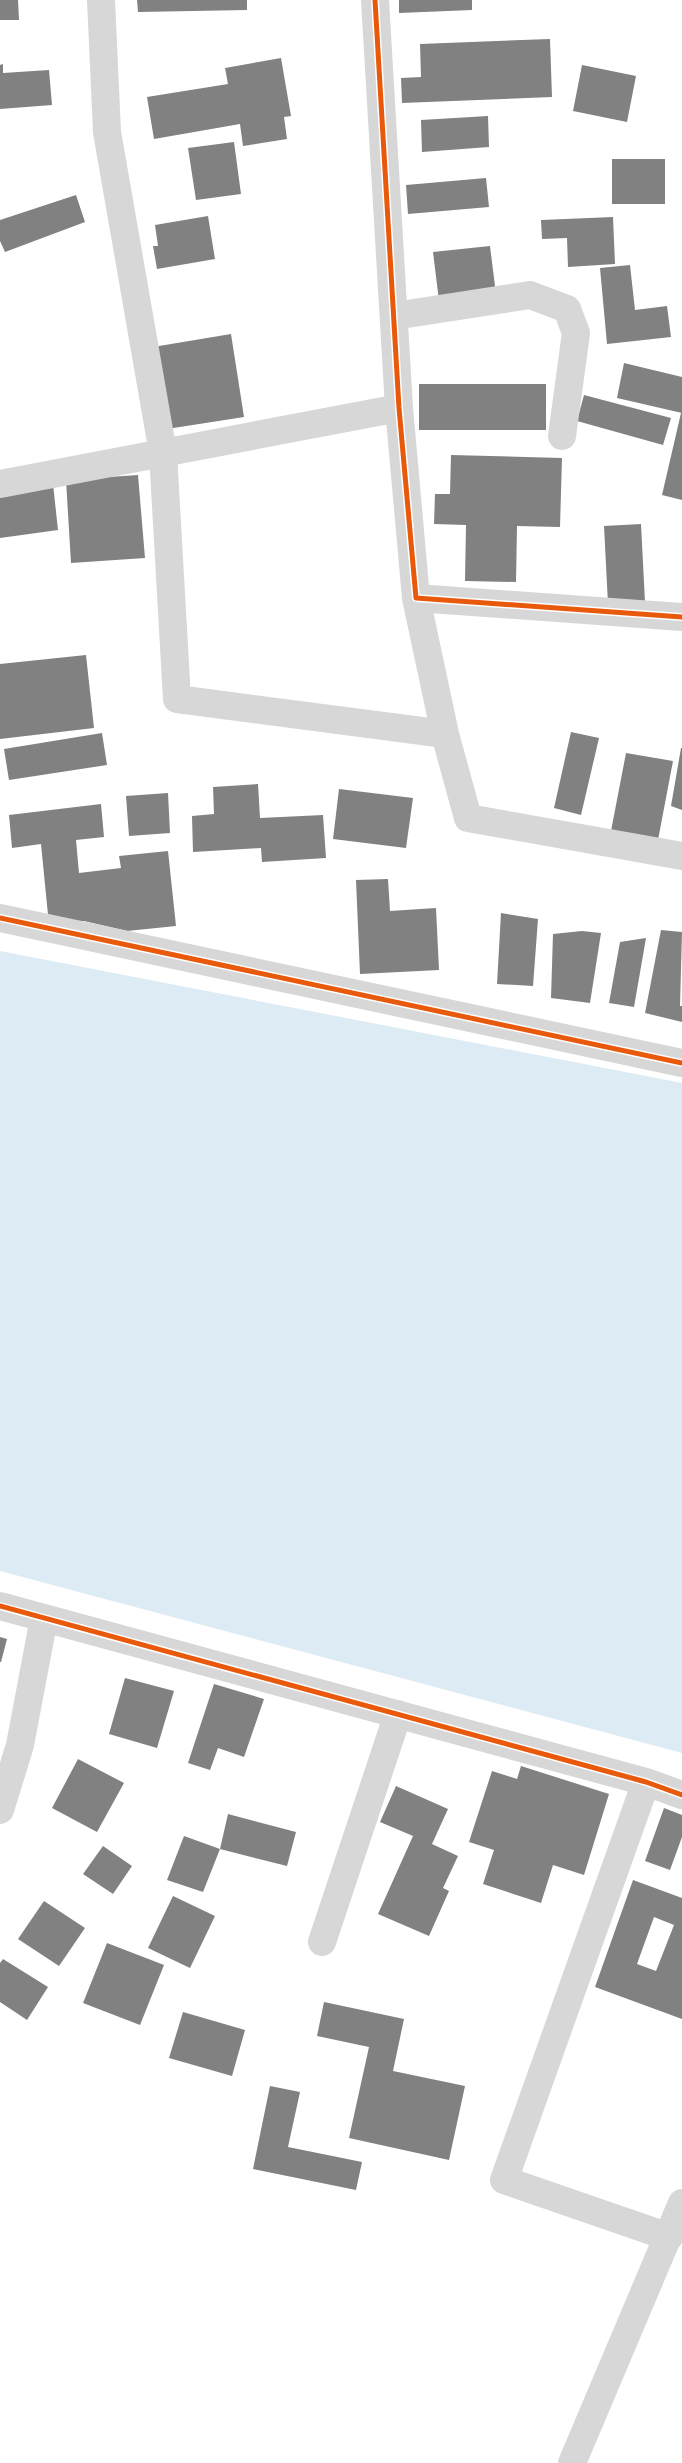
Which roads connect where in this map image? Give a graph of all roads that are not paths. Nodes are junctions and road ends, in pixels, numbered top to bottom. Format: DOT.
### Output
graph roads {
  1 [pos="101,0"];
  2 [pos="375,0"];
  3 [pos="394,316"];
  4 [pos="400,408"];
  5 [pos="562,436"];
  6 [pos="163,453"];
  7 [pos="0,484"];
  8 [pos="416,598"];
  9 [pos="682,617"];
  10 [pos="445,734"];
  11 [pos="682,856"];
  12 [pos="0,914"];
  13 [pos="682,1063"];
  14 [pos="0,1606"];
  15 [pos="44,1618"];
  16 [pos="398,1714"];
  17 [pos="646,1782"];
  18 [pos="682,1794"];
  19 [pos="0,1810"];
  20 [pos="322,1942"];
  21 [pos="682,2203"];
  22 [pos="669,2237"];
  23 [pos="572,2463"];
  1 -- 6 [label="street"];
  2 -- 3 [label="street"];
  3 -- 4 [label="street"];
  3 -- 5 [label="street"];
  4 -- 6 [label="street"];
  4 -- 8 [label="street"];
  6 -- 7 [label="street"];
  6 -- 10 [label="street"];
  8 -- 9 [label="street"];
  8 -- 10 [label="street"];
  10 -- 11 [label="street"];
  12 -- 13 [label="street"];
  14 -- 15 [label="street"];
  15 -- 16 [label="street"];
  15 -- 19 [label="street"];
  16 -- 17 [label="street"];
  16 -- 20 [label="street"];
  17 -- 18 [label="street"];
  17 -- 22 [label="street"];
  21 -- 22 [label="street"];
  22 -- 23 [label="street"];
}
